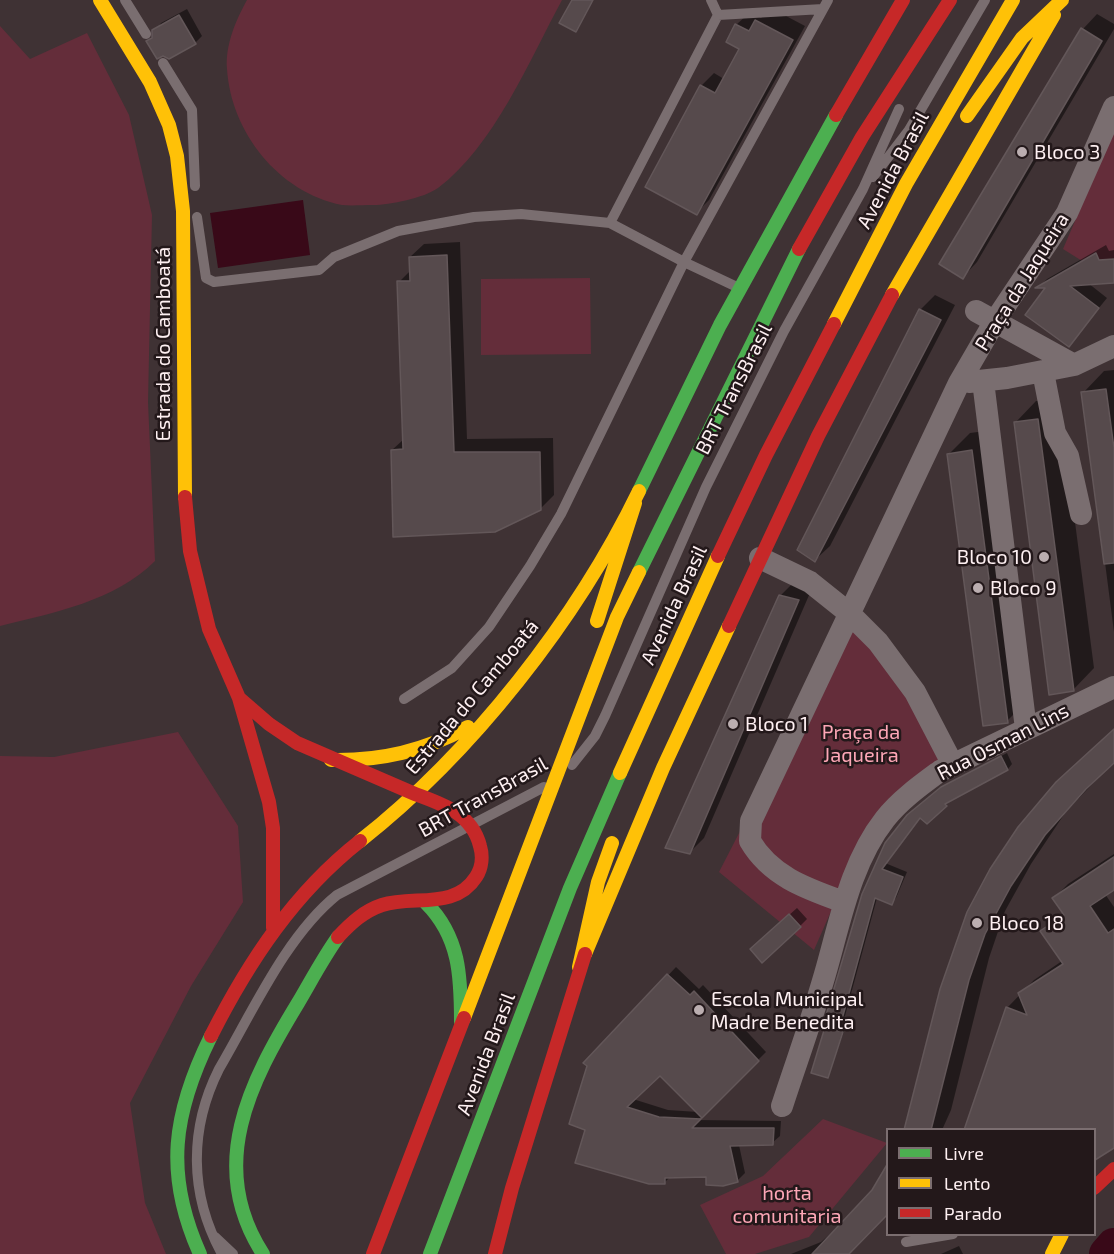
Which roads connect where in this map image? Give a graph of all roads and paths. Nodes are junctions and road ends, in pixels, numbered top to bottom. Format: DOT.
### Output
graph roads {
  1 [pos="100,0"];
  2 [pos="125,0"];
  3 [pos="711,0"];
  4 [pos="903,0"];
  5 [pos="950,0"];
  6 [pos="963,0"];
  7 [pos="985,0"];
  8 [pos="1013,0"];
  9 [pos="1062,0"];
  10 [pos="825,4"];
  11 [pos="718,15"];
  12 [pos="951,20"];
  13 [pos="146,34"];
  14 [pos="163,63"];
  15 [pos="904,100"];
  16 [pos="1114,107"];
  17 [pos="192,110"];
  18 [pos="169,125"];
  19 [pos="962,125"];
  20 [pos="863,189"];
  21 [pos="914,201"];
  22 [pos="610,224"];
  23 [pos="684,262"];
  24 [pos="739,288"];
  25 [pos="985,316"];
  26 [pos="828,335"];
  27 [pos="1114,346"];
  28 [pos="1074,365"];
  29 [pos="1043,372"];
  30 [pos="983,381"];
  31 [pos="959,383"];
  32 [pos="635,503"];
  33 [pos="1081,514"];
  34 [pos="760,558"];
  35 [pos="850,614"];
  36 [pos="591,639"];
  37 [pos="679,639"];
  38 [pos="580,674"];
  39 [pos="1114,687"];
  40 [pos="239,698"];
  41 [pos="404,699"];
  42 [pos="490,713"];
  43 [pos="1026,729"];
  44 [pos="644,754"];
  45 [pos="331,760"];
  46 [pos="952,765"];
  47 [pos="416,794"];
  48 [pos="537,826"];
  49 [pos="617,829"];
  50 [pos="844,902"];
  51 [pos="426,903"];
  52 [pos="273,928"];
  53 [pos="579,967"];
  54 [pos="461,1030"];
  55 [pos="782,1106"];
  56 [pos="1114,1168"];
  57 [pos="1096,1187"];
  58 [pos="941,1236"];
  59 [pos="1061,1236"];
  60 [pos="214,1237"];
  61 [pos="906,1242"];
  62 [pos="431,1252"];
  63 [pos="200,1254"];
  64 [pos="222,1254"];
  65 [pos="233,1254"];
  66 [pos="263,1254"];
  67 [pos="374,1254"];
  68 [pos="495,1254"];
  69 [pos="1052,1254"];
  1 -- 18 [label="main road, Estrada do Camboatá"];
  2 -- 13 [label="lane"];
  3 -- 11 [label="lane"];
  4 -- 24 [label="main road"];
  5 -- 48 [label="main road, Avenida Brasil"];
  6 -- 12 [label="lane"];
  7 -- 20 [label="lane, BRT TransBrasil"];
  8 -- 26 [label="main road, Avenida Brasil"];
  9 -- 19 [label="main road"];
  9 -- 34 [label="main road"];
  10 -- 11 [label="lane"];
  10 -- 23 [label="lane"];
  11 -- 22 [label="lane"];
  14 -- 17 [label="lane"];
  15 -- 20 [label="lane, BRT TransBrasil"];
  16 -- 25 [label="street, Praça da Jaqueira"];
  17 -- 18 [label="lane"];
  17 -- 22 [label="lane"];
  18 -- 40 [label="main road, Estrada do Camboatá"];
  20 -- 60 [label="lane, BRT TransBrasil"];
  21 -- 26 [label="main road"];
  22 -- 23 [label="lane"];
  23 -- 24 [label="lane"];
  23 -- 41 [label="lane"];
  24 -- 32 [label="main road"];
  25 -- 28 [label="street"];
  25 -- 31 [label="street, Praça da Jaqueira"];
  26 -- 37 [label="main road, Avenida Brasil"];
  27 -- 28 [label="street"];
  28 -- 29 [label="street"];
  29 -- 30 [label="street"];
  29 -- 33 [label="street"];
  30 -- 31 [label="street"];
  30 -- 43 [label="street"];
  31 -- 35 [label="street, Praça da Jaqueira"];
  32 -- 36 [label="main road"];
  32 -- 42 [label="main road, Estrada do Camboatá"];
  34 -- 35 [label="street"];
  34 -- 53 [label="main road"];
  35 -- 46 [label="street"];
  35 -- 50 [label="street, Praça da Jaqueira"];
  37 -- 44 [label="main road"];
  37 -- 62 [label="main road, Avenida Brasil"];
  38 -- 48 [label="main road"];
  39 -- 43 [label="street, Rua Osman Lins"];
  40 -- 45 [label="main road, Estrada do Camboatá"];
  40 -- 52 [label="main road, Estrada do Camboatá"];
  42 -- 45 [label="main road"];
  42 -- 47 [label="main road, Estrada do Camboatá"];
  43 -- 46 [label="street, Rua Osman Lins"];
  45 -- 47 [label="main road, Estrada do Camboatá"];
  46 -- 50 [label="street, Rua Osman Lins"];
  47 -- 51 [label="main road"];
  47 -- 52 [label="main road, Estrada do Camboatá"];
  48 -- 54 [label="main road, Avenida Brasil"];
  49 -- 53 [label="main road"];
  50 -- 55 [label="street, Rua Osman Lins"];
  51 -- 54 [label="main road"];
  51 -- 66 [label="main road"];
  52 -- 63 [label="main road, Estrada do Camboatá"];
  53 -- 68 [label="main road"];
  54 -- 67 [label="main road, Avenida Brasil"];
  56 -- 57 [label="main road"];
  58 -- 61 [label="lane"];
  59 -- 69 [label="main road"];
  60 -- 64 [label="lane, BRT TransBrasil"];
  60 -- 65 [label="lane, BRT TransBrasil"];
}
